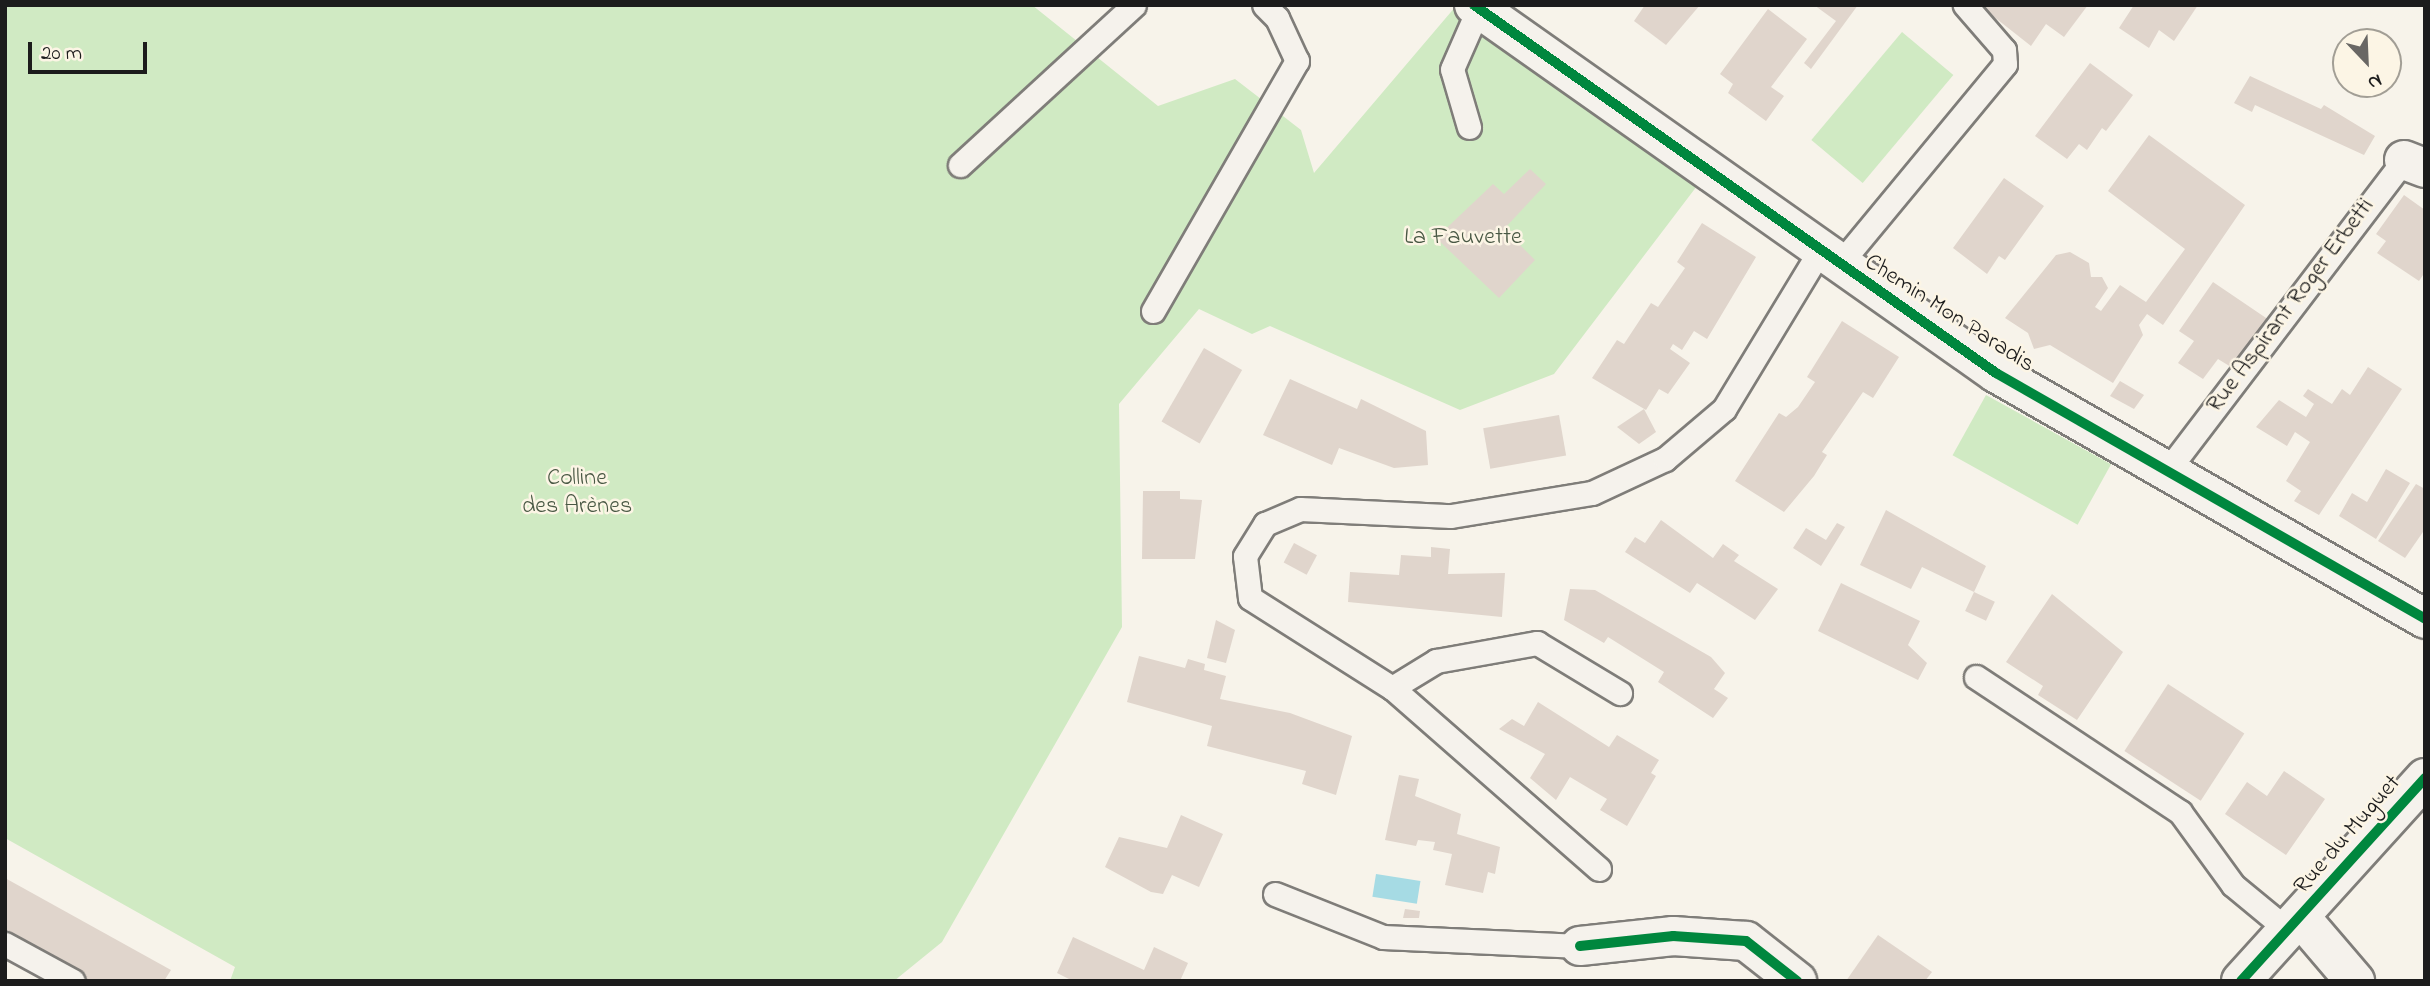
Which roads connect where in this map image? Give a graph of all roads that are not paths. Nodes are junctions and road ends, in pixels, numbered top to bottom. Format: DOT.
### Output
graph roads {
  1 [pos="1134,5"];
  2 [pos="1264,5"];
  3 [pos="1473,5"];
  4 [pos="1965,5"];
  5 [pos="1469,127"];
  6 [pos="2415,164"];
  7 [pos="960,165"];
  8 [pos="1828,260"];
  9 [pos="1153,312"];
  10 [pos="2167,471"];
  11 [pos="2425,620"];
  12 [pos="1976,677"];
  13 [pos="1392,688"];
  14 [pos="1620,693"];
  15 [pos="2425,778"];
  16 [pos="1599,869"];
  17 [pos="1275,894"];
  18 [pos="2296,925"];
  19 [pos="5,944"];
  20 [pos="1580,946"];
  21 [pos="73,981"];
  22 [pos="1797,981"];
  23 [pos="2241,981"];
  24 [pos="2355,981"];
  1 -- 7 [label="lane"];
  2 -- 9 [label="lane"];
  3 -- 5 [label="lane"];
  3 -- 8 [label="street, Chemin Mon Paradis"];
  4 -- 8 [label="lane"];
  6 -- 10 [label="lane, Rue Aspirant Roger Erbetti"];
  8 -- 10 [label="street, Chemin Mon Paradis"];
  8 -- 13 [label="lane"];
  10 -- 11 [label="street, Chemin Mon Paradis"];
  12 -- 18 [label="lane"];
  13 -- 14 [label="lane"];
  13 -- 16 [label="lane"];
  15 -- 18 [label="street, Rue du Muguet"];
  17 -- 20 [label="lane"];
  18 -- 23 [label="street"];
  18 -- 24 [label="street, Rue du Muguet"];
  19 -- 21 [label="lane"];
  20 -- 22 [label="street"];
}
